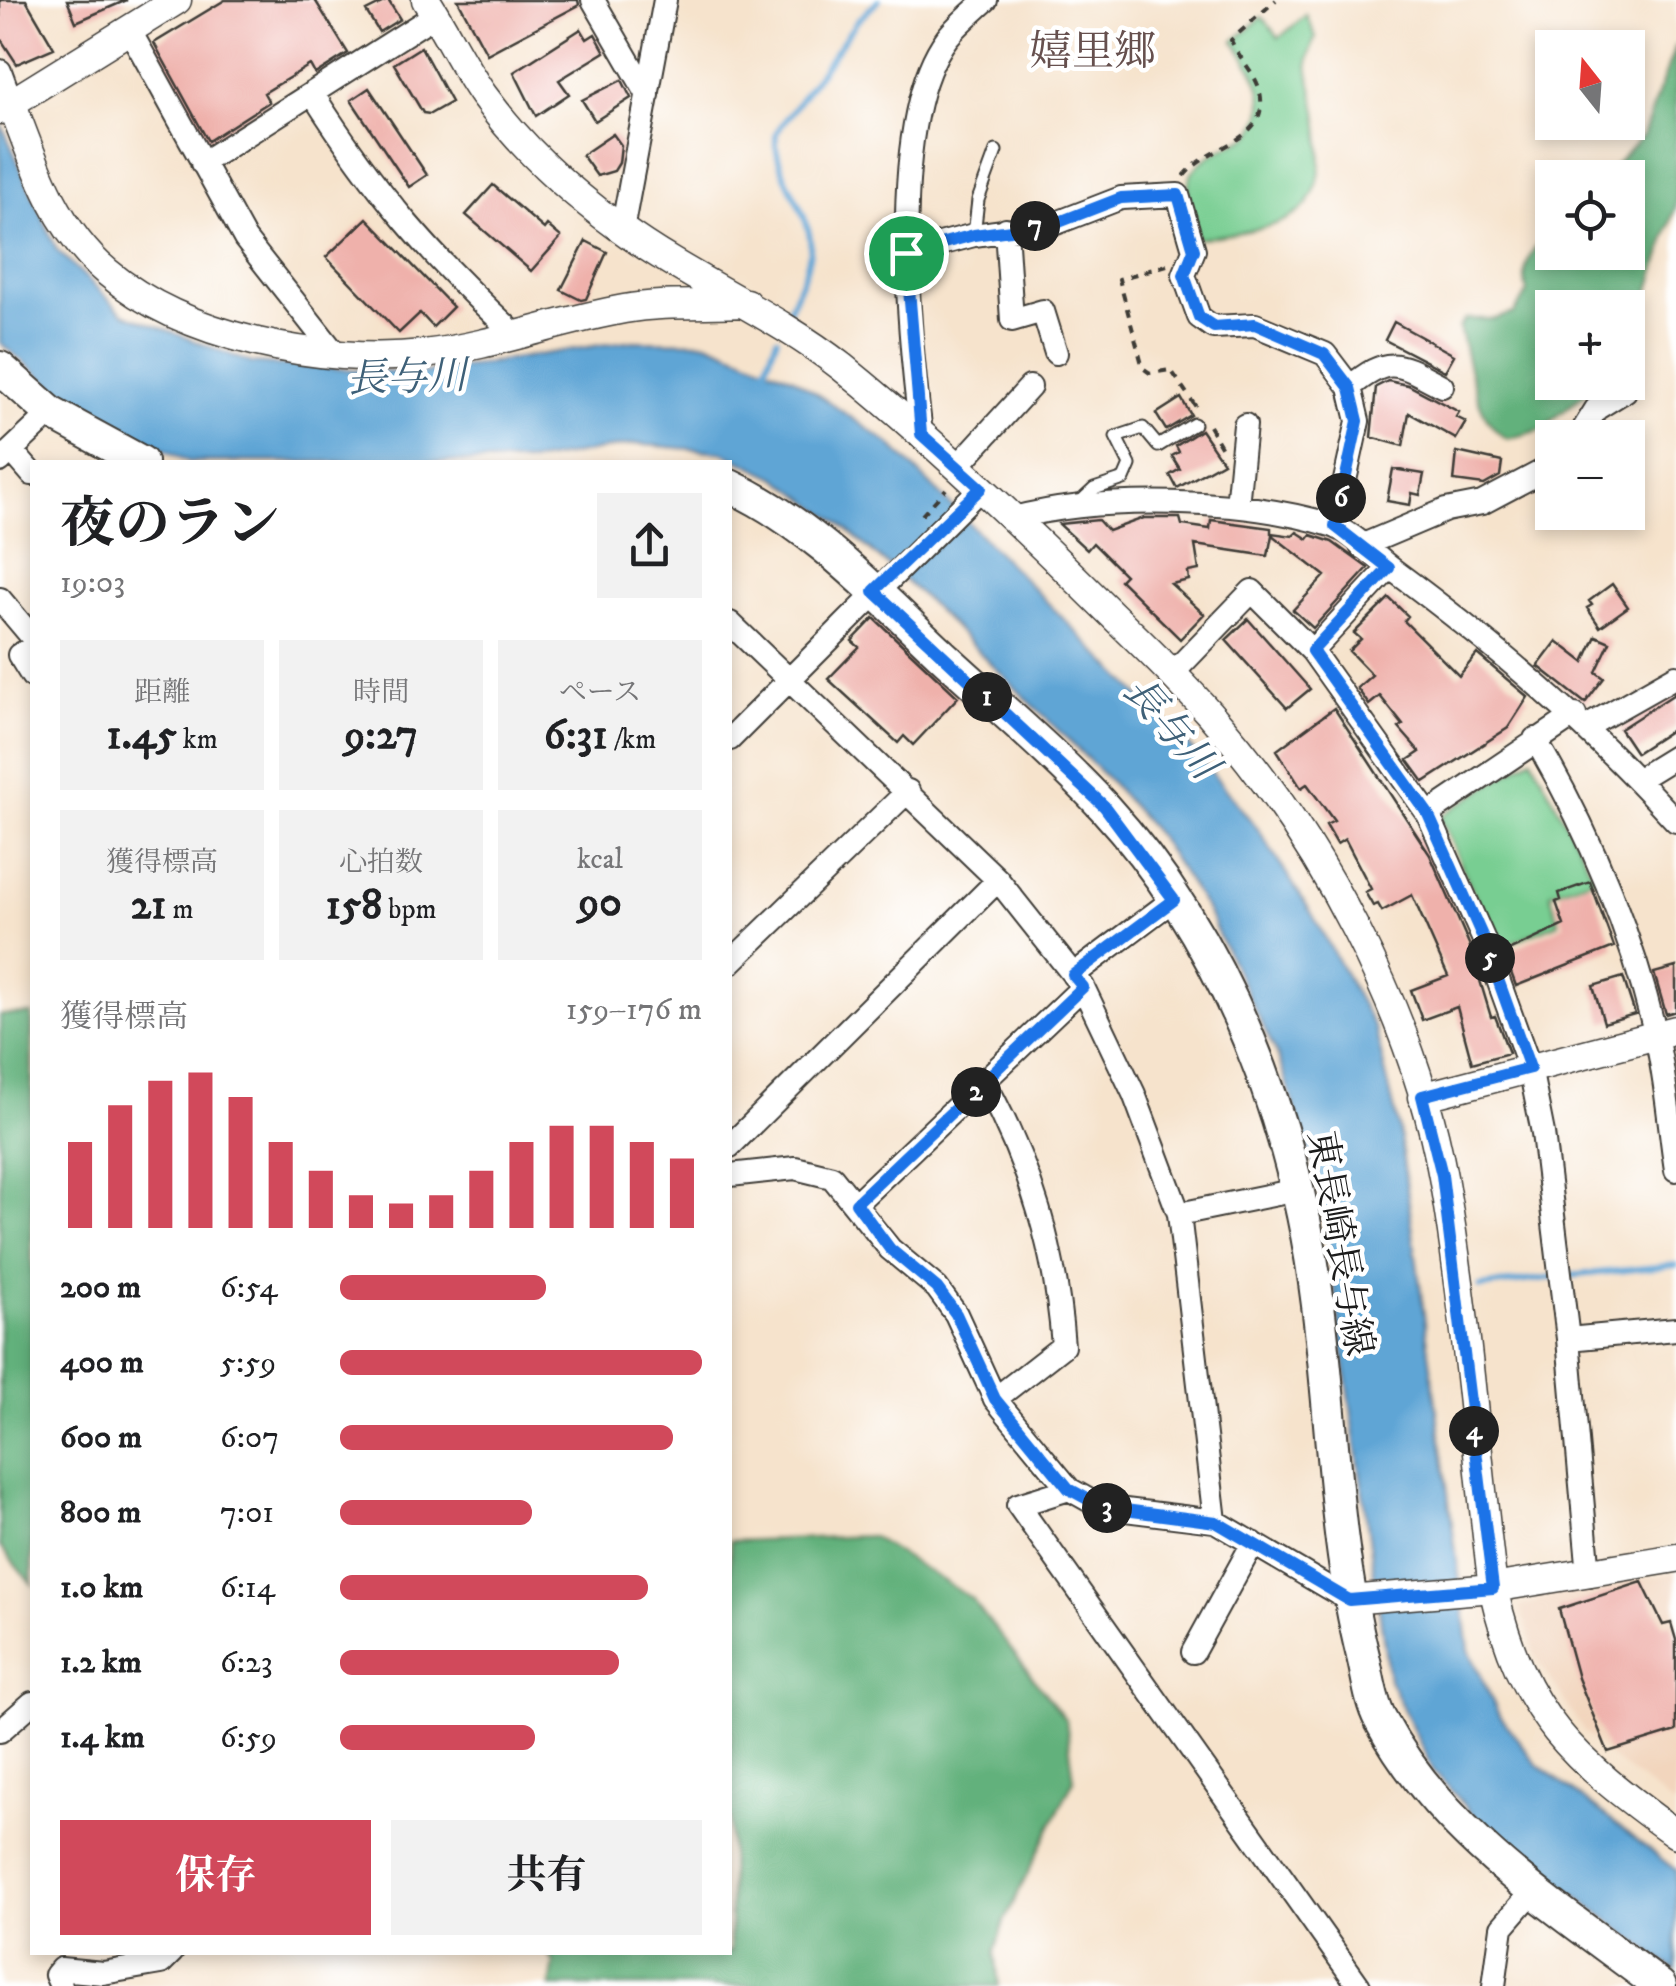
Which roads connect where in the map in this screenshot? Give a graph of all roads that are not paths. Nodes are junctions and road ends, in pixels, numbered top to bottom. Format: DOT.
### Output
graph roads {
  1 [pos="177,0"];
  2 [pos="593,0"];
  3 [pos="664,0"];
  4 [pos="986,0"];
  5 [pos="431,7"];
  6 [pos="129,29"];
  7 [pos="0,71"];
  8 [pos="312,93"];
  9 [pos="648,95"];
  10 [pos="5,106"];
  11 [pos="996,151"];
  12 [pos="202,163"];
  13 [pos="622,230"];
  14 [pos="1006,230"];
  15 [pos="974,235"];
  16 [pos="906,253"];
  17 [pos="747,303"];
  18 [pos="517,336"];
  19 [pos="334,352"];
  20 [pos="1056,353"];
  21 [pos="0,368"];
  22 [pos="1442,386"];
  23 [pos="1030,387"];
  24 [pos="1350,388"];
  25 [pos="1612,400"];
  26 [pos="51,412"];
  27 [pos="1590,420"];
  28 [pos="1194,424"];
  29 [pos="1245,425"];
  30 [pos="921,434"];
  31 [pos="6,456"];
  32 [pos="136,460"];
  33 [pos="958,466"];
  34 [pos="30,473"];
  35 [pos="1535,475"];
  36 [pos="732,487"];
  37 [pos="974,493"];
  38 [pos="1076,506"];
  39 [pos="1237,506"];
  40 [pos="1014,518"];
  41 [pos="1335,526"];
  42 [pos="1362,546"];
  43 [pos="1389,568"];
  44 [pos="880,587"];
  45 [pos="0,600"];
  46 [pos="732,625"];
  47 [pos="21,651"];
  48 [pos="1312,651"];
  49 [pos="1172,674"];
  50 [pos="1676,676"];
  51 [pos="787,681"];
  52 [pos="1580,721"];
  53 [pos="732,737"];
  54 [pos="1535,740"];
  55 [pos="1676,756"];
  56 [pos="1637,780"];
  57 [pos="908,792"];
  58 [pos="1428,814"];
  59 [pos="1676,822"];
  60 [pos="998,880"];
  61 [pos="1174,900"];
  62 [pos="732,961"];
  63 [pos="1078,981"];
  64 [pos="1666,1032"];
  65 [pos="1530,1068"];
  66 [pos="985,1083"];
  67 [pos="1422,1096"];
  68 [pos="732,1144"];
  69 [pos="1676,1170"];
  70 [pos="732,1175"];
  71 [pos="1297,1190"];
  72 [pos="856,1203"];
  73 [pos="1179,1214"];
  74 [pos="1676,1330"];
  75 [pos="1568,1340"];
  76 [pos="995,1399"];
  77 [pos="1069,1489"];
  78 [pos="1216,1522"];
  79 [pos="1253,1544"];
  80 [pos="1676,1558"];
  81 [pos="1589,1575"];
  82 [pos="1486,1588"];
  83 [pos="1355,1600"];
  84 [pos="1193,1652"];
  85 [pos="30,1705"];
  86 [pos="0,1731"];
  87 [pos="1676,1834"];
  88 [pos="1534,1890"];
  89 [pos="169,1955"];
  90 [pos="61,1986"];
  91 [pos="1359,1986"];
  92 [pos="1494,1986"];
  93 [pos="1660,1986"];
  1 -- 6 [label="street"];
  2 -- 9 [label="street"];
  3 -- 9 [label="street"];
  4 -- 16 [label="street"];
  5 -- 8 [label="street"];
  5 -- 13 [label="street"];
  6 -- 10 [label="street"];
  6 -- 12 [label="street"];
  7 -- 10 [label="street"];
  8 -- 12 [label="street"];
  8 -- 18 [label="street"];
  9 -- 13 [label="street"];
  10 -- 19 [label="street"];
  11 -- 15 [label="lane"];
  12 -- 19 [label="street"];
  13 -- 17 [label="street"];
  14 -- 15 [label="street"];
  14 -- 20 [label="street"];
  14 -- 24 [label="street"];
  15 -- 16 [label="street"];
  16 -- 30 [label="street"];
  17 -- 18 [label="street"];
  17 -- 30 [label="street"];
  18 -- 19 [label="street"];
  21 -- 26 [label="main road"];
  22 -- 24 [label="street"];
  23 -- 33 [label="street"];
  24 -- 41 [label="street"];
  25 -- 27 [label="street"];
  26 -- 31 [label="street"];
  26 -- 32 [label="main road"];
  28 -- 38 [label="lane"];
  29 -- 39 [label="street"];
  30 -- 33 [label="street"];
  31 -- 34 [label="street"];
  33 -- 37 [label="street"];
  35 -- 42 [label="street"];
  36 -- 44 [label="main road, 東長崎長与線"];
  37 -- 40 [label="street"];
  37 -- 44 [label="street"];
  38 -- 39 [label="street"];
  38 -- 40 [label="street"];
  39 -- 41 [label="street"];
  40 -- 49 [label="street"];
  41 -- 42 [label="street"];
  42 -- 43 [label="street"];
  43 -- 48 [label="street"];
  43 -- 52 [label="street"];
  44 -- 51 [label="street"];
  44 -- 61 [label="main road, 東長崎長与線"];
  45 -- 47 [label="street"];
  46 -- 51 [label="street"];
  48 -- 49 [label="street"];
  48 -- 58 [label="street"];
  49 -- 67 [label="street"];
  50 -- 52 [label="street"];
  51 -- 53 [label="street"];
  51 -- 57 [label="street"];
  52 -- 54 [label="street"];
  52 -- 56 [label="street"];
  54 -- 58 [label="street"];
  54 -- 64 [label="street"];
  55 -- 56 [label="street"];
  56 -- 59 [label="street"];
  57 -- 60 [label="street"];
  57 -- 62 [label="street"];
  58 -- 65 [label="street"];
  60 -- 63 [label="street"];
  60 -- 68 [label="street"];
  61 -- 63 [label="street"];
  61 -- 71 [label="main road, 東長崎長与線"];
  63 -- 66 [label="street"];
  63 -- 73 [label="street"];
  64 -- 65 [label="street"];
  64 -- 69 [label="street"];
  65 -- 67 [label="street"];
  65 -- 75 [label="street"];
  66 -- 72 [label="street"];
  66 -- 76 [label="street"];
  67 -- 82 [label="street"];
  70 -- 72 [label="street"];
  71 -- 73 [label="street"];
  71 -- 83 [label="main road, 東長崎長与線"];
  72 -- 76 [label="street"];
  73 -- 78 [label="street"];
  74 -- 75 [label="street"];
  75 -- 81 [label="street"];
  76 -- 77 [label="street"];
  77 -- 78 [label="street"];
  77 -- 91 [label="street"];
  78 -- 79 [label="street"];
  79 -- 83 [label="street"];
  79 -- 84 [label="street"];
  80 -- 81 [label="street"];
  81 -- 82 [label="street"];
  82 -- 83 [label="street"];
  82 -- 87 [label="street"];
  83 -- 88 [label="main road, 東長崎長与線"];
  85 -- 86 [label="street"];
  88 -- 92 [label="street"];
  88 -- 93 [label="main road, 東長崎長与線"];
  89 -- 90 [label="street"];
}
